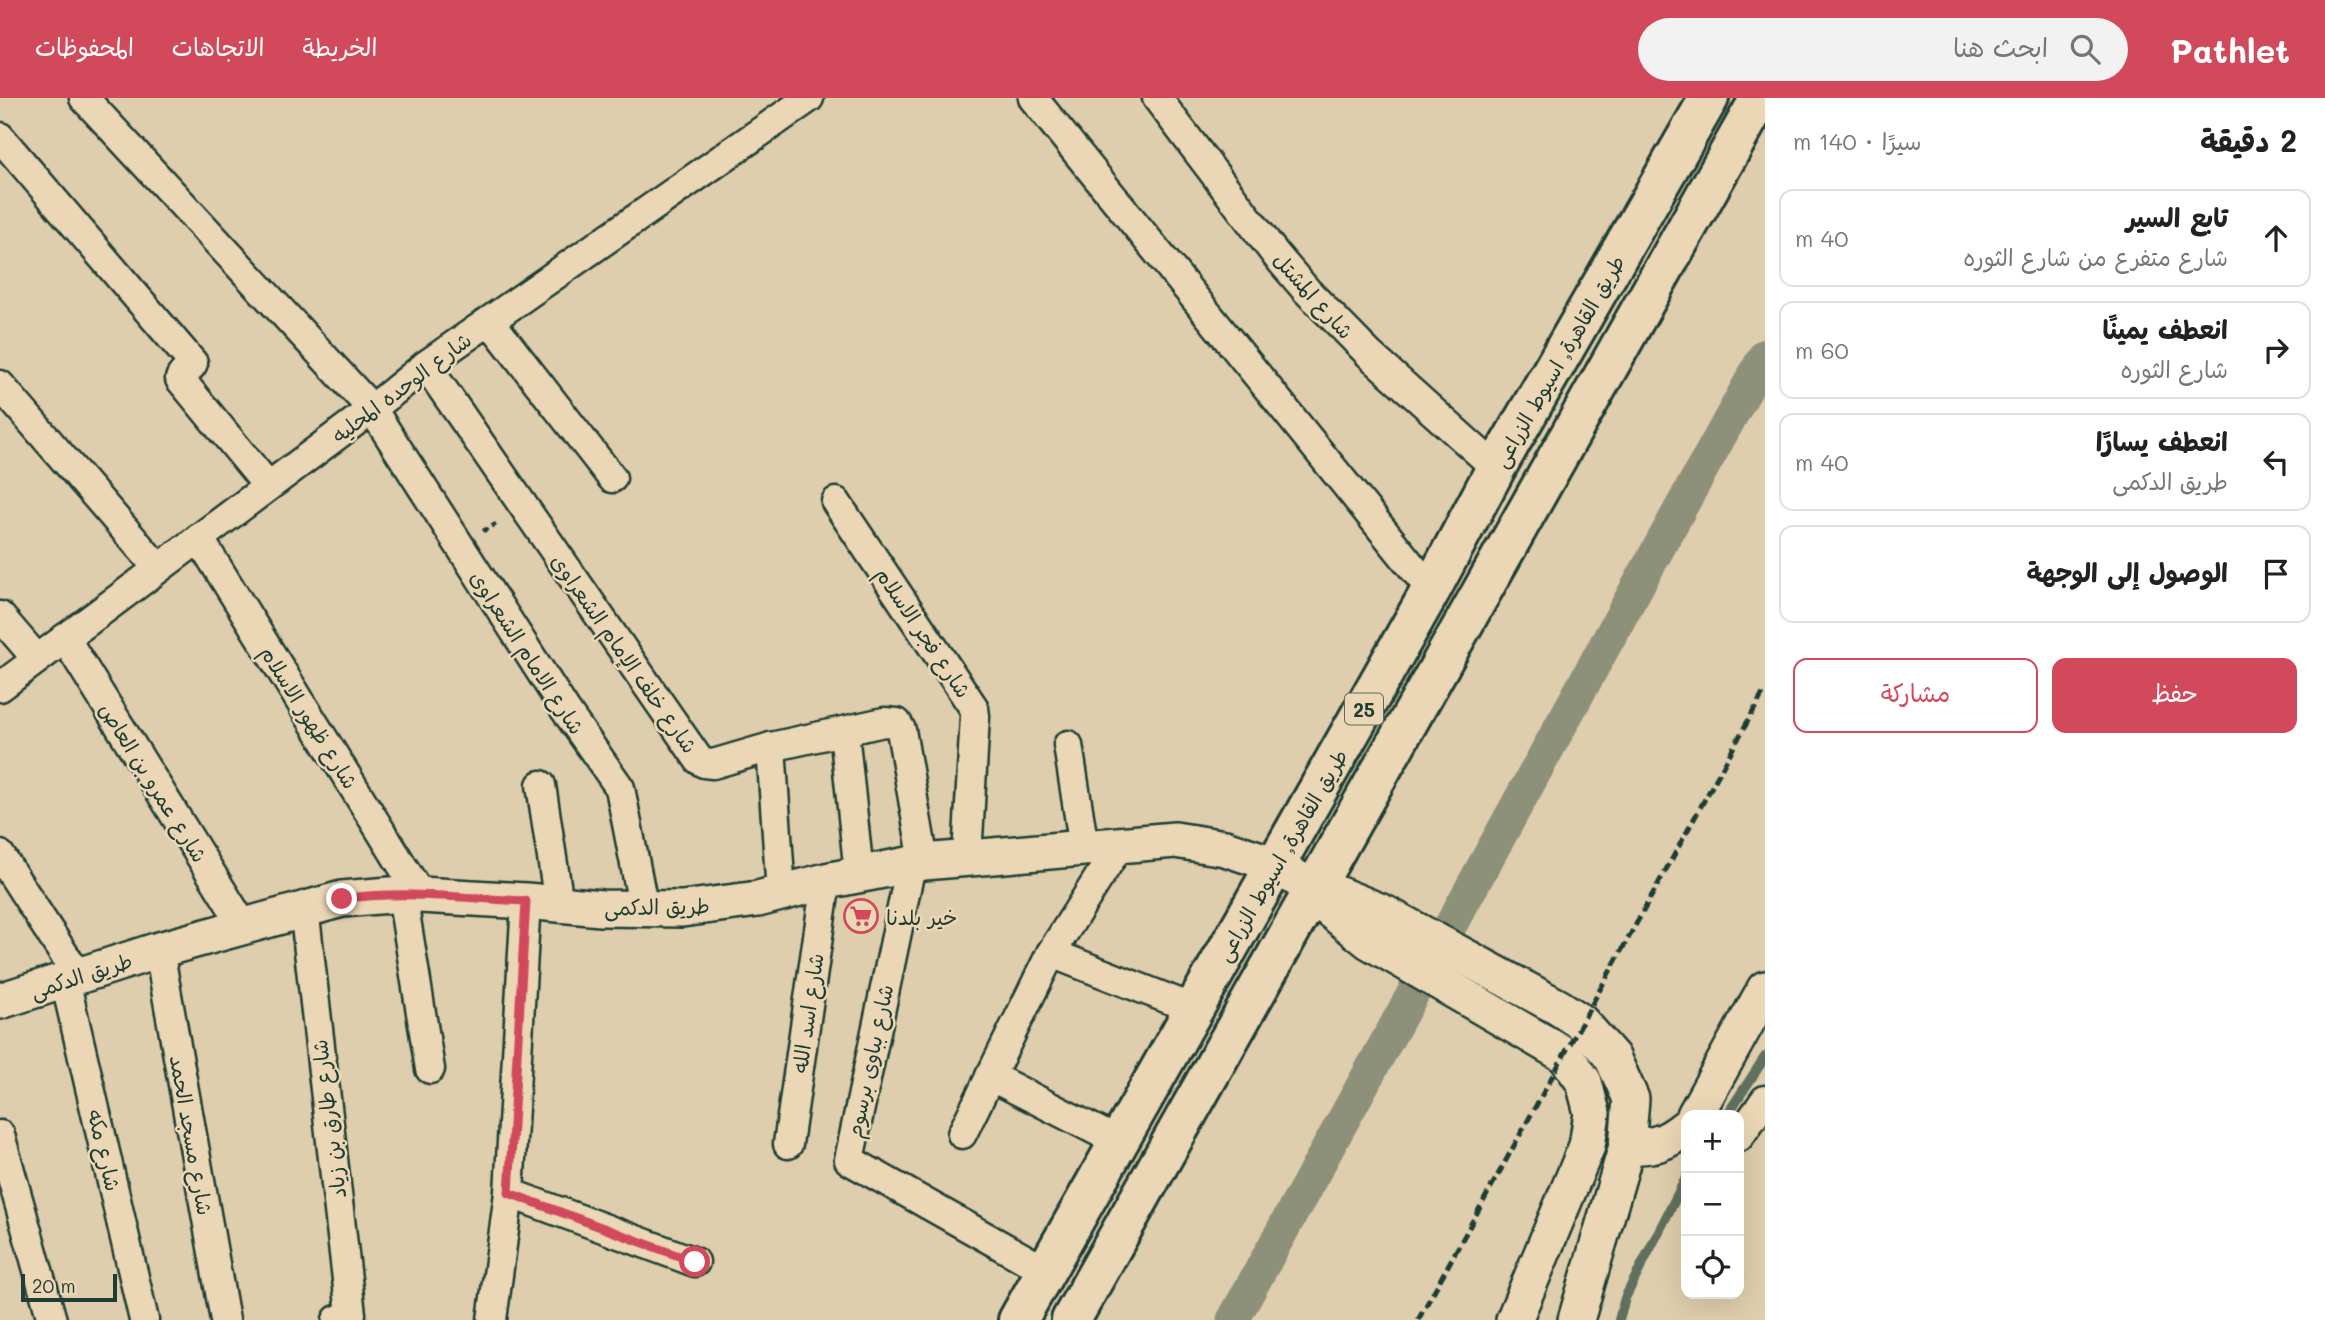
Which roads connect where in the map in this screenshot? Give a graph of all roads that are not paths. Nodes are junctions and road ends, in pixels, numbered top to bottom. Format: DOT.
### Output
graph roads {
  1 [pos="83,98"];
  2 [pos="809,98"];
  3 [pos="1033,98"];
  4 [pos="1157,98"];
  5 [pos="1709,98"];
  6 [pos="1760,98"];
  7 [pos="0,137"];
  8 [pos="490,321"];
  9 [pos="426,365"];
  10 [pos="0,385"];
  11 [pos="372,409"];
  12 [pos="1496,468"];
  13 [pos="612,478"];
  14 [pos="268,486"];
  15 [pos="836,502"];
  16 [pos="199,538"];
  17 [pos="158,568"];
  18 [pos="1431,590"];
  19 [pos="0,616"];
  20 [pos="65,638"];
  21 [pos="37,659"];
  22 [pos="0,687"];
  23 [pos="845,732"];
  24 [pos="1068,745"];
  25 [pos="771,747"];
  26 [pos="541,785"];
  27 [pos="1119,846"];
  28 [pos="1084,848"];
  29 [pos="0,855"];
  30 [pos="967,857"];
  31 [pos="918,863"];
  32 [pos="1276,865"];
  33 [pos="843,878"];
  34 [pos="1313,889"];
  35 [pos="781,893"];
  36 [pos="411,895"];
  37 [pos="542,902"];
  38 [pos="304,908"];
  39 [pos="644,910"];
  40 [pos="243,925"];
  41 [pos="1377,927"];
  42 [pos="159,950"];
  43 [pos="1051,953"];
  44 [pos="71,978"];
  45 [pos="1765,989"];
  46 [pos="0,1000"];
  47 [pos="1194,1009"];
  48 [pos="430,1069"];
  49 [pos="990,1076"];
  50 [pos="1765,1100"];
  51 [pos="1698,1110"];
  52 [pos="1744,1130"];
  53 [pos="0,1135"];
  54 [pos="962,1135"];
  55 [pos="1681,1135"];
  56 [pos="1119,1142"];
  57 [pos="788,1144"];
  58 [pos="1627,1146"];
  59 [pos="509,1193"];
  60 [pos="695,1262"];
  61 [pos="1046,1271"];
  62 [pos="52,1320"];
  63 [pos="144,1320"];
  64 [pos="225,1320"];
  65 [pos="337,1320"];
  66 [pos="492,1320"];
  67 [pos="1018,1320"];
  68 [pos="1071,1320"];
  69 [pos="1514,1320"];
  70 [pos="1576,1320"];
  1 -- 11 [label="street, شارع الامام الشعراوى"];
  2 -- 8 [label="street, شارع الوحده المحليه"];
  3 -- 18 [label="street"];
  4 -- 12 [label="street, شارع المشتل"];
  5 -- 12 [label="highway, طريق القاهرة, اسيوط الزراعى / 25"];
  6 -- 34 [label="highway, طريق القاهرة, اسيوط الزراعى / 25"];
  7 -- 14 [label="street"];
  8 -- 9 [label="street, شارع الوحده المحليه"];
  8 -- 13 [label="street"];
  9 -- 11 [label="street, شارع الوحده المحليه"];
  9 -- 25 [label="street, شارع خلف الإمام الشعراوى"];
  10 -- 17 [label="street"];
  11 -- 14 [label="street, شارع الوحده المحليه"];
  11 -- 39 [label="street, شارع الامام الشعراوى"];
  12 -- 18 [label="highway, طريق القاهرة, اسيوط الزراعى / 25"];
  14 -- 16 [label="street, شارع الوحده المحليه"];
  15 -- 30 [label="street, شارع فجر الاسلام"];
  16 -- 17 [label="street, شارع الوحده المحليه"];
  16 -- 36 [label="street, شارع ظهور الاسلام"];
  17 -- 20 [label="street, شارع الوحده المحليه"];
  18 -- 32 [label="highway, طريق القاهرة, اسيوط الزراعى / 25"];
  19 -- 21 [label="street"];
  20 -- 21 [label="street, شارع الوحده المحليه"];
  20 -- 40 [label="street, شارع عمرو بن العاص"];
  21 -- 22 [label="street, شارع الوحده المحليه"];
  23 -- 25 [label="street, شارع خلف الإمام الشعراوى"];
  23 -- 31 [label="street, شارع خلف الإمام الشعراوى"];
  23 -- 33 [label="street, شارع اسد الله"];
  24 -- 28 [label="street"];
  25 -- 35 [label="street"];
  26 -- 37 [label="street"];
  27 -- 28 [label="street, طريق الدكمى"];
  27 -- 32 [label="street, طريق الدكمى"];
  27 -- 43 [label="street"];
  28 -- 30 [label="street, طريق الدكمى"];
  29 -- 44 [label="street, شارع مكه"];
  30 -- 31 [label="street, طريق الدكمى"];
  31 -- 33 [label="street, طريق الدكمى"];
  31 -- 61 [label="street, شارع بباوى برسوم"];
  32 -- 34 [label="street, طريق الدكمى"];
  32 -- 47 [label="highway, طريق القاهرة, اسيوط الزراعى / 25"];
  33 -- 35 [label="street, طريق الدكمى"];
  33 -- 57 [label="street, شارع اسد الله"];
  34 -- 41 [label="street, طريق الدكمى"];
  34 -- 68 [label="highway, طريق القاهرة, اسيوط الزراعى / 25"];
  35 -- 39 [label="street, طريق الدكمى"];
  36 -- 37 [label="street, طريق الدكمى"];
  36 -- 38 [label="street, طريق الدكمى"];
  36 -- 48 [label="street"];
  37 -- 39 [label="street, طريق الدكمى"];
  37 -- 59 [label="street"];
  38 -- 40 [label="street, طريق الدكمى"];
  38 -- 65 [label="street, شارع طارق بن زياد"];
  40 -- 42 [label="street, طريق الدكمى"];
  41 -- 58 [label="street"];
  41 -- 69 [label="street"];
  42 -- 44 [label="street, طريق الدكمى"];
  42 -- 64 [label="street, شارع مسجد الحمد"];
  43 -- 47 [label="street"];
  43 -- 49 [label="street"];
  44 -- 46 [label="street, طريق الدكمى"];
  44 -- 63 [label="street, شارع مكه"];
  45 -- 51 [label="street"];
  47 -- 56 [label="highway, طريق القاهرة, اسيوط الزراعى / 25"];
  49 -- 54 [label="street"];
  49 -- 56 [label="street"];
  50 -- 52 [label="street"];
  53 -- 62 [label="street"];
  55 -- 58 [label="street"];
  56 -- 61 [label="highway, طريق القاهرة, اسيوط الزراعى / 25"];
  58 -- 70 [label="street"];
  59 -- 60 [label="street"];
  59 -- 66 [label="street"];
  61 -- 67 [label="highway, طريق القاهرة, اسيوط الزراعى / 25"];
}
